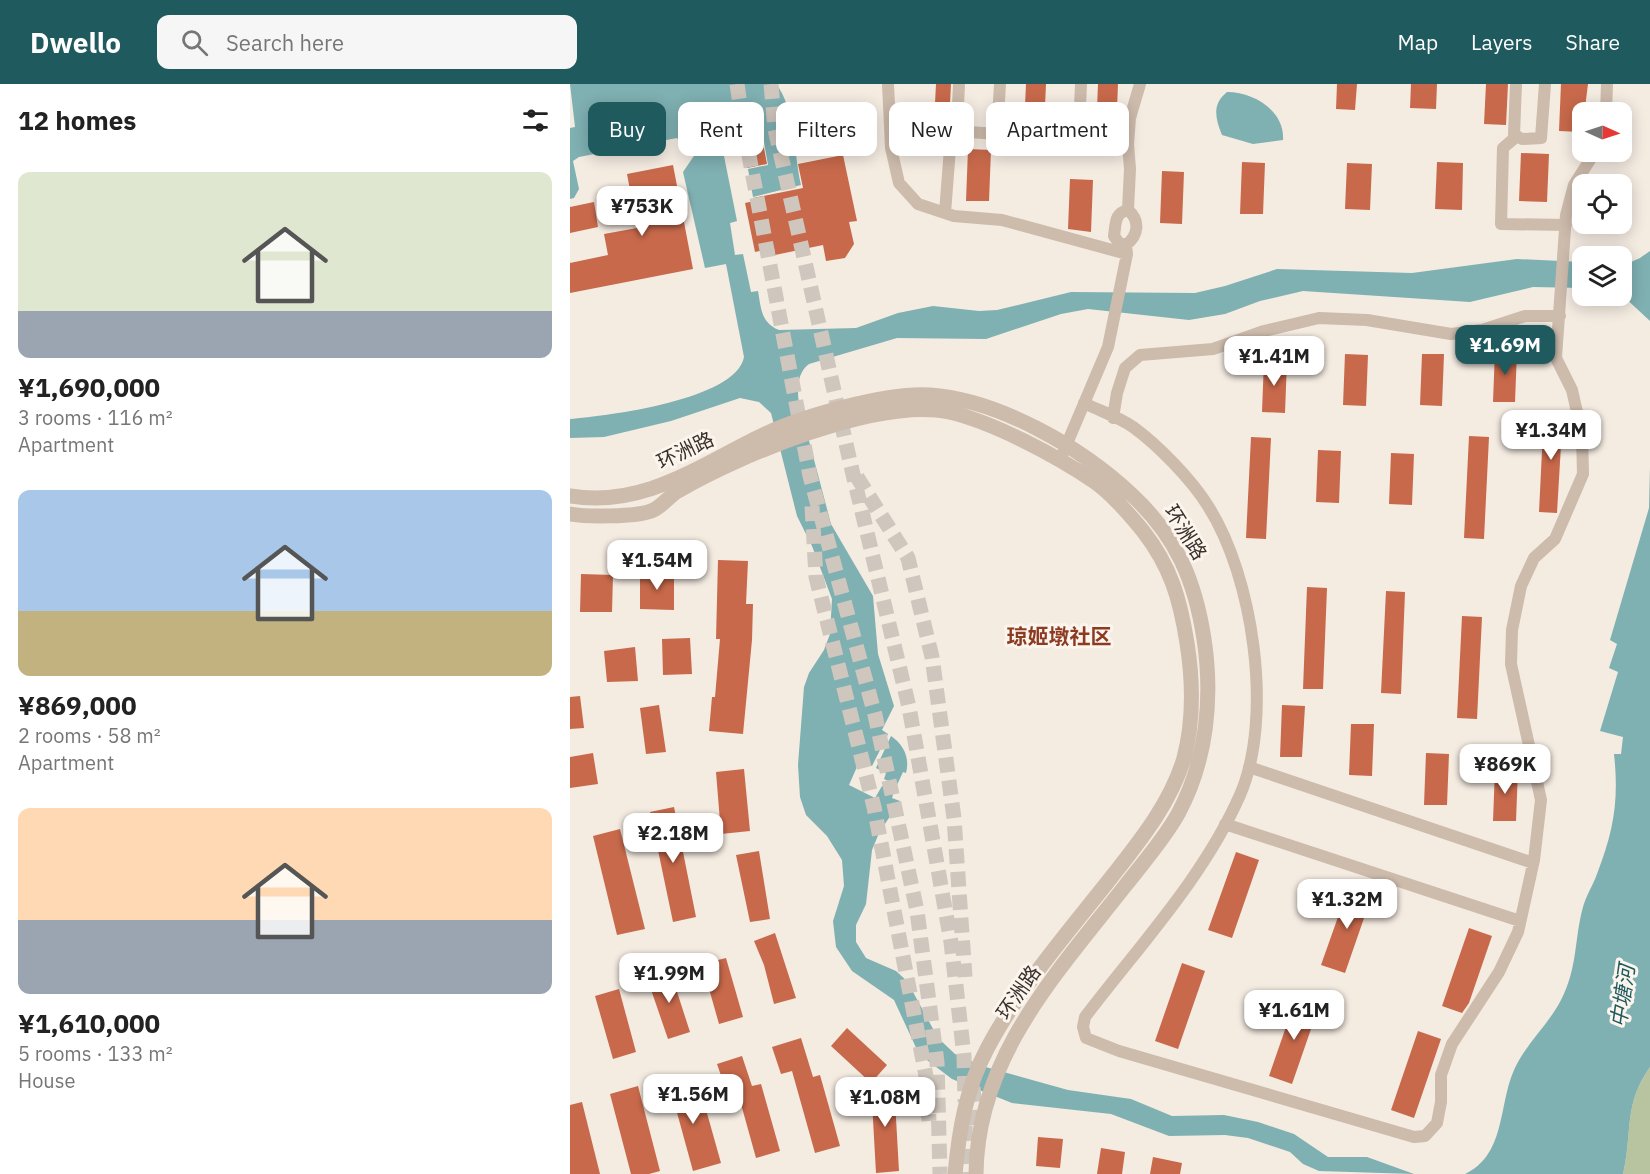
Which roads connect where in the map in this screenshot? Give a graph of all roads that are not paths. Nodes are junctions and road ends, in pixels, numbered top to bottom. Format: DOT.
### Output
graph roads {
  1 [pos="888,84"];
  2 [pos="959,84"];
  3 [pos="1000,84"];
  4 [pos="1081,84"];
  5 [pos="1140,84"];
  6 [pos="1516,84"];
  7 [pos="1545,84"];
  8 [pos="1607,84"];
  9 [pos="958,102"];
  10 [pos="999,102"];
  11 [pos="1080,102"];
  12 [pos="1606,102"];
  13 [pos="1517,136"];
  14 [pos="949,156"];
  15 [pos="1589,162"];
  16 [pos="1128,210"];
  17 [pos="945,213"];
  18 [pos="1566,225"];
  19 [pos="1127,250"];
  20 [pos="1560,316"];
  21 [pos="1084,403"];
  22 [pos="1113,418"];
  23 [pos="810,425"];
  24 [pos="1066,446"];
  25 [pos="1059,462"];
  26 [pos="674,486"];
  27 [pos="570,496"];
  28 [pos="570,514"];
  29 [pos="1249,767"];
  30 [pos="1225,824"];
  31 [pos="1533,863"];
  32 [pos="1520,921"];
  33 [pos="955,1174"];
  34 [pos="976,1174"];
  1 -- 17 [label="street"];
  2 -- 9 [label="street"];
  3 -- 10 [label="street"];
  4 -- 11 [label="street"];
  5 -- 16 [label="street"];
  6 -- 13 [label="street"];
  7 -- 13 [label="street"];
  8 -- 12 [label="street"];
  13 -- 18 [label="street"];
  14 -- 17 [label="street"];
  15 -- 18 [label="street"];
  16 -- 19 [label="street"];
  16 -- 19 [label="street"];
  17 -- 19 [label="street"];
  18 -- 20 [label="street"];
  19 -- 21 [label="street"];
  20 -- 22 [label="street"];
  20 -- 31 [label="street"];
  21 -- 22 [label="street"];
  21 -- 24 [label="street"];
  22 -- 29 [label="street"];
  23 -- 24 [label="street, 环洲路"];
  23 -- 25 [label="street, 环洲路"];
  23 -- 26 [label="street, 环洲路"];
  24 -- 25 [label="street"];
  24 -- 34 [label="street, 环洲路"];
  25 -- 33 [label="street, 环洲路"];
  26 -- 27 [label="street, 环洲路"];
  26 -- 28 [label="street, 环洲路"];
  29 -- 30 [label="street"];
  29 -- 31 [label="street"];
  30 -- 32 [label="street"];
  30 -- 32 [label="street"];
  31 -- 32 [label="street"];
}
